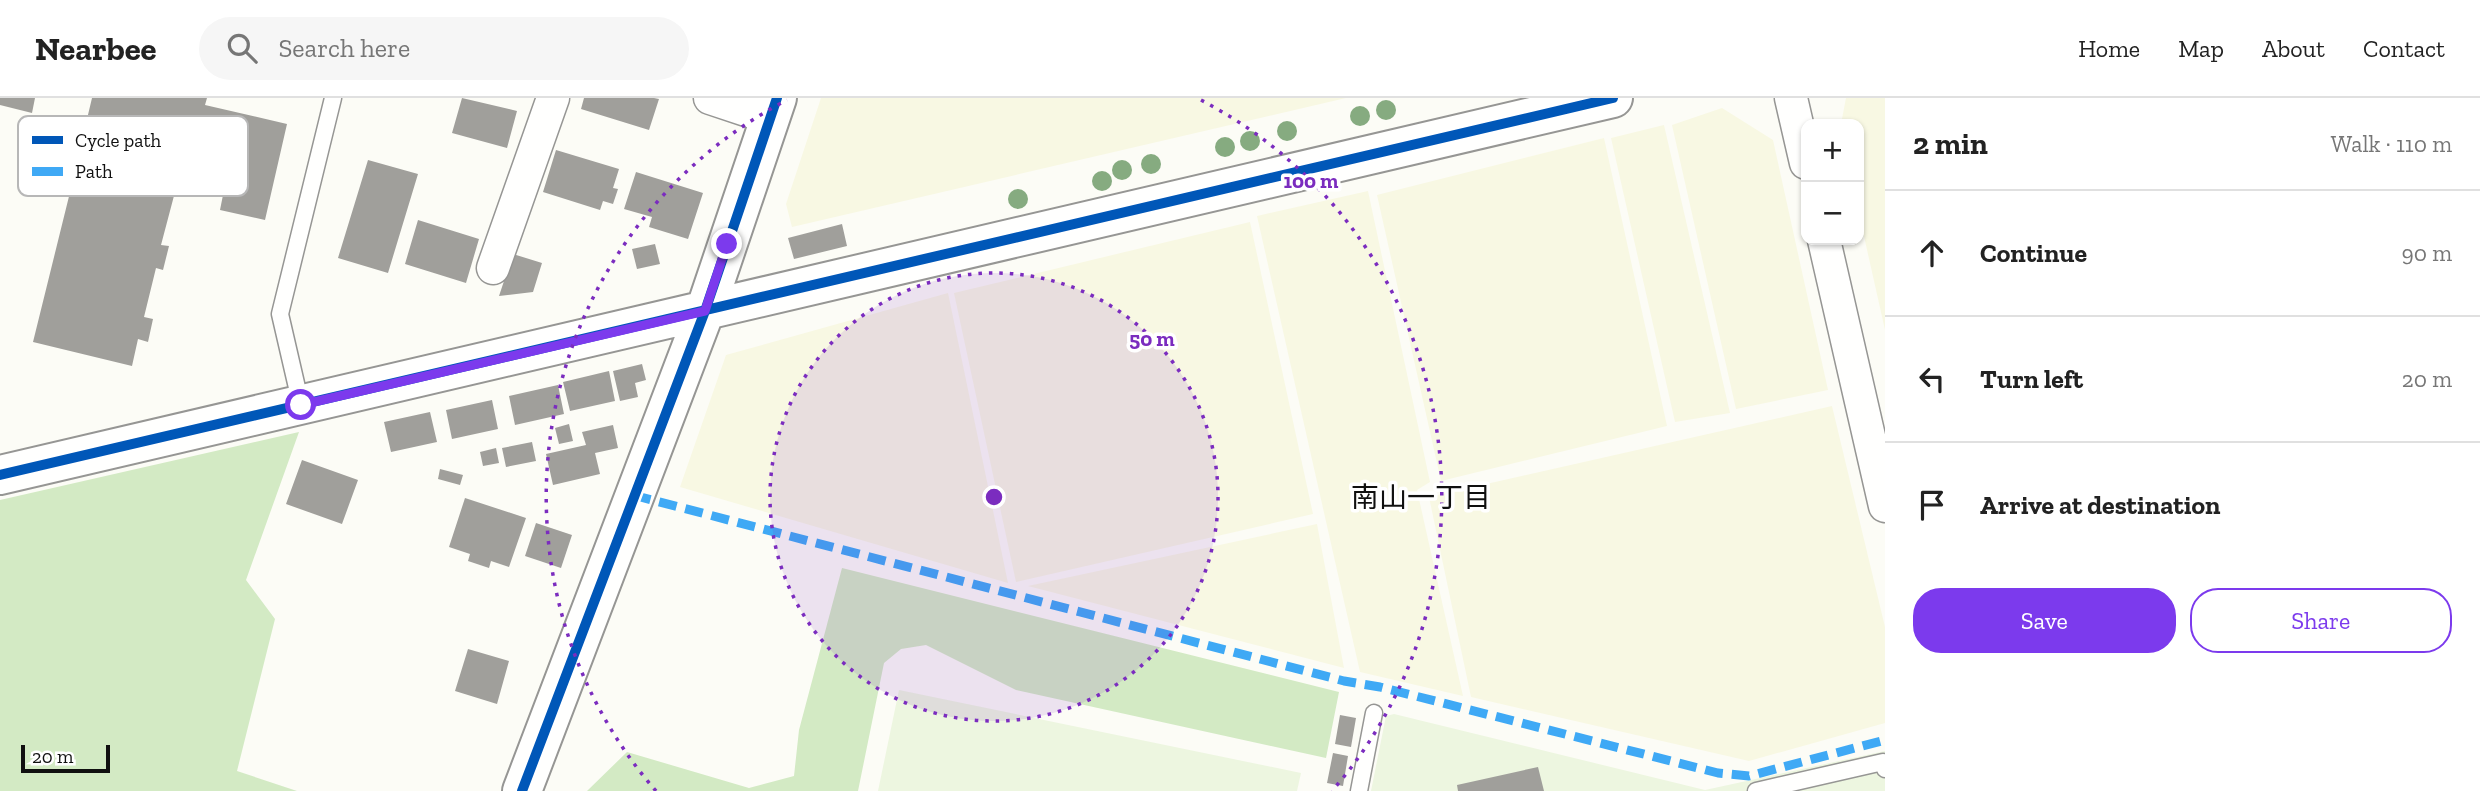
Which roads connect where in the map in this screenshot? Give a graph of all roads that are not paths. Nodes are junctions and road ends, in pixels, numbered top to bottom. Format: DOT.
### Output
graph roads {
  1 [pos="333,98"];
  2 [pos="553,98"];
  3 [pos="710,98"];
  4 [pos="1613,98"];
  5 [pos="1791,98"];
  6 [pos="774,108"];
  7 [pos="1801,141"];
  8 [pos="1825,245"];
  9 [pos="493,268"];
  10 [pos="705,311"];
  11 [pos="301,405"];
  12 [pos="0,475"];
  13 [pos="1885,506"];
  14 [pos="1374,713"];
  15 [pos="1885,769"];
  16 [pos="522,791"];
  17 [pos="1359,791"];
  18 [pos="1756,791"];
  1 -- 11 [label="lane"];
  2 -- 9 [label="street"];
  3 -- 6 [label="street"];
  4 -- 10 [label="street"];
  5 -- 7 [label="street"];
  6 -- 10 [label="street"];
  8 -- 13 [label="street"];
  10 -- 11 [label="street"];
  10 -- 16 [label="street"];
  11 -- 12 [label="street"];
  14 -- 17 [label="lane"];
  15 -- 18 [label="lane"];
}
